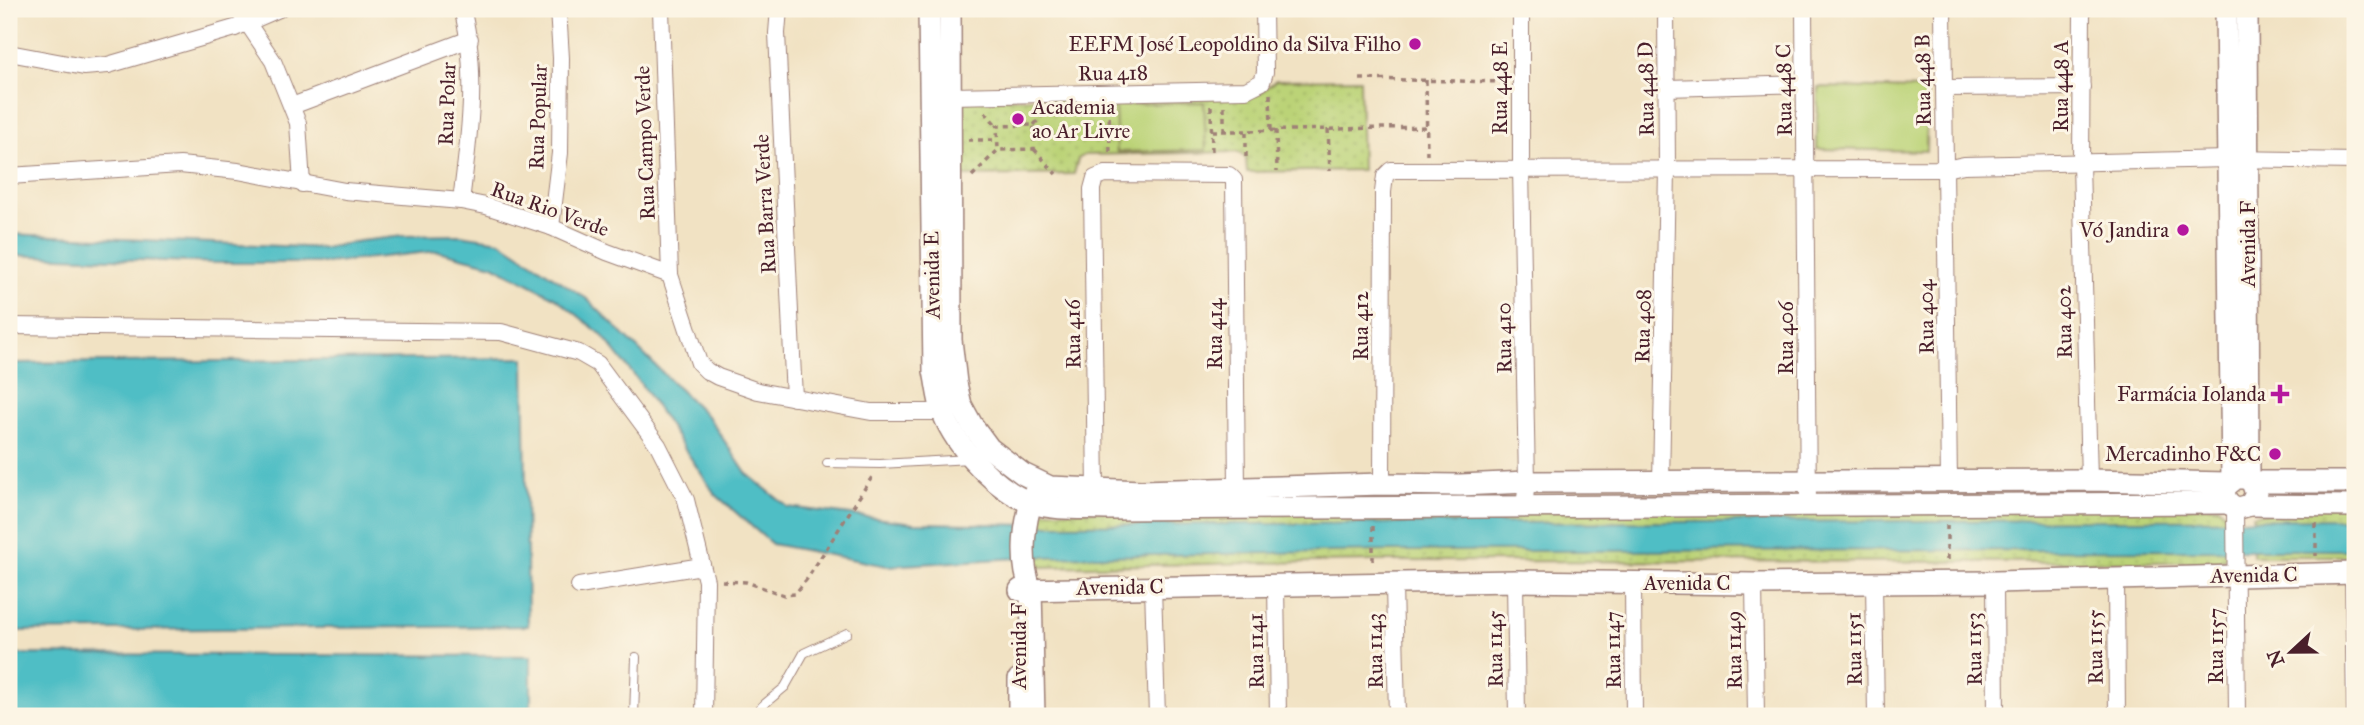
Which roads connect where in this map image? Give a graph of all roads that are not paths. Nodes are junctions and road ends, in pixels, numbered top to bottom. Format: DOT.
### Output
graph roads {
  1 [pos="238,9"];
  2 [pos="279,9"];
  3 [pos="462,9"];
  4 [pos="558,9"];
  5 [pos="661,9"];
  6 [pos="779,9"];
  7 [pos="1264,9"];
  8 [pos="1521,9"];
  9 [pos="1666,9"];
  10 [pos="1804,9"];
  11 [pos="1943,9"];
  12 [pos="2082,9"];
  13 [pos="2226,9"];
  14 [pos="2247,9"];
  15 [pos="939,19"];
  16 [pos="248,23"];
  17 [pos="470,39"];
  18 [pos="9,53"];
  19 [pos="1804,85"];
  20 [pos="2082,87"];
  21 [pos="1667,88"];
  22 [pos="1944,88"];
  23 [pos="951,96"];
  24 [pos="292,106"];
  25 [pos="1945,151"];
  26 [pos="2238,159"];
  27 [pos="2355,160"];
  28 [pos="2081,163"];
  29 [pos="1521,168"];
  30 [pos="1945,169"];
  31 [pos="1667,170"];
  32 [pos="1807,170"];
  33 [pos="9,177"];
  34 [pos="1234,180"];
  35 [pos="302,184"];
  36 [pos="461,201"];
  37 [pos="551,227"];
  38 [pos="670,275"];
  39 [pos="9,326"];
  40 [pos="794,398"];
  41 [pos="952,409"];
  42 [pos="973,459"];
  43 [pos="827,463"];
  44 [pos="2089,480"];
  45 [pos="1807,481"];
  46 [pos="1527,482"];
  47 [pos="1661,482"];
  48 [pos="1949,482"];
  49 [pos="2355,482"];
  50 [pos="1382,484"];
  51 [pos="1237,489"];
  52 [pos="1096,491"];
  53 [pos="2239,495"];
  54 [pos="1031,502"];
  55 [pos="1808,505"];
  56 [pos="2355,506"];
  57 [pos="1524,507"];
  58 [pos="2236,567"];
  59 [pos="2354,573"];
  60 [pos="704,574"];
  61 [pos="2116,578"];
  62 [pos="1514,581"];
  63 [pos="1874,582"];
  64 [pos="1995,582"];
  65 [pos="1026,583"];
  66 [pos="1633,583"];
  67 [pos="1754,584"];
  68 [pos="1276,585"];
  69 [pos="1394,585"];
  70 [pos="579,586"];
  71 [pos="1153,587"];
  72 [pos="847,633"];
  73 [pos="636,657"];
  74 [pos="634,716"];
  75 [pos="704,716"];
  76 [pos="756,716"];
  77 [pos="1019,716"];
  78 [pos="1034,716"];
  79 [pos="1157,716"];
  80 [pos="1278,716"];
  81 [pos="1397,716"];
  82 [pos="1517,716"];
  83 [pos="1634,716"];
  84 [pos="1756,716"];
  85 [pos="1876,716"];
  86 [pos="1996,716"];
  87 [pos="2117,716"];
  88 [pos="2237,716"];
  89 [pos="2355,716"];
  1 -- 16 [label="street"];
  2 -- 16 [label="street"];
  3 -- 17 [label="street, Rua Polar"];
  4 -- 37 [label="street, Rua Popular"];
  5 -- 38 [label="street, Rua Campo Verde"];
  6 -- 40 [label="street, Rua Barra Verde"];
  7 -- 23 [label="street, Rua 418"];
  8 -- 29 [label="street, Rua 448 E"];
  9 -- 21 [label="street, Rua 448 D"];
  10 -- 19 [label="street, Rua 448 C"];
  11 -- 22 [label="street, Rua 448 B"];
  12 -- 20 [label="street, Rua 448 A"];
  13 -- 26 [label="street, Avenida F"];
  14 -- 26 [label="street, Avenida F"];
  15 -- 23 [label="street, Avenida E"];
  15 -- 41 [label="street, Avenida E"];
  16 -- 18 [label="street"];
  16 -- 24 [label="street"];
  17 -- 24 [label="street"];
  17 -- 36 [label="street, Rua Polar"];
  19 -- 21 [label="street"];
  19 -- 32 [label="street, Rua 448 C"];
  20 -- 22 [label="street"];
  20 -- 28 [label="street, Rua 448 A"];
  21 -- 31 [label="street, Rua 448 D"];
  22 -- 25 [label="street, Rua 448 B"];
  23 -- 41 [label="street, Avenida E"];
  24 -- 35 [label="street"];
  25 -- 30 [label="street, Rua 404"];
  26 -- 27 [label="street"];
  26 -- 28 [label="street"];
  26 -- 53 [label="street, Avenida F"];
  28 -- 30 [label="street"];
  28 -- 44 [label="street, Rua 402"];
  29 -- 31 [label="street"];
  29 -- 46 [label="street, Rua 410"];
  29 -- 50 [label="street, Rua 412"];
  30 -- 32 [label="street"];
  30 -- 48 [label="street, Rua 404"];
  31 -- 32 [label="street"];
  31 -- 47 [label="street, Rua 408"];
  32 -- 45 [label="street, Rua 406"];
  33 -- 35 [label="street, Rua Rio Verde"];
  34 -- 51 [label="street, Rua 414"];
  34 -- 52 [label="street, Rua 416"];
  35 -- 36 [label="street, Rua Rio Verde"];
  36 -- 37 [label="street, Rua Rio Verde"];
  37 -- 38 [label="street, Rua Rio Verde"];
  38 -- 40 [label="street"];
  39 -- 60 [label="street"];
  40 -- 41 [label="street"];
  41 -- 42 [label="street, Avenida E"];
  41 -- 54 [label="street, Avenida E"];
  42 -- 43 [label="lane"];
  42 -- 54 [label="street, Avenida E"];
  44 -- 48 [label="street"];
  44 -- 53 [label="street"];
  45 -- 47 [label="street"];
  45 -- 48 [label="street"];
  45 -- 55 [label="street, Rua 406"];
  46 -- 47 [label="street"];
  46 -- 50 [label="street"];
  46 -- 57 [label="street, Rua 410"];
  49 -- 53 [label="street"];
  50 -- 51 [label="street"];
  51 -- 52 [label="street"];
  52 -- 54 [label="street"];
  53 -- 55 [label="street"];
  53 -- 56 [label="street"];
  53 -- 58 [label="street, Rua 1157"];
  54 -- 57 [label="street"];
  54 -- 65 [label="street"];
  55 -- 57 [label="street"];
  58 -- 59 [label="street, Avenida C"];
  58 -- 61 [label="street, Avenida C"];
  58 -- 88 [label="street, Rua 1157"];
  59 -- 89 [label="street"];
  60 -- 70 [label="street"];
  60 -- 75 [label="street"];
  61 -- 64 [label="street, Avenida C"];
  61 -- 87 [label="street, Rua 1155"];
  62 -- 66 [label="street, Avenida C"];
  62 -- 69 [label="street, Avenida C"];
  62 -- 82 [label="street, Rua 1145"];
  63 -- 64 [label="street, Avenida C"];
  63 -- 67 [label="street, Avenida C"];
  63 -- 85 [label="street, Rua 1151"];
  64 -- 86 [label="street, Rua 1153"];
  65 -- 71 [label="street, Avenida C"];
  65 -- 77 [label="street, Avenida F"];
  65 -- 78 [label="street, Avenida F"];
  66 -- 67 [label="street, Avenida C"];
  66 -- 83 [label="street, Rua 1147"];
  67 -- 84 [label="street, Rua 1149"];
  68 -- 69 [label="street, Avenida C"];
  68 -- 71 [label="street, Avenida C"];
  68 -- 80 [label="street, Rua 1141"];
  69 -- 81 [label="street, Rua 1143"];
  71 -- 79 [label="street"];
  72 -- 76 [label="lane"];
  73 -- 74 [label="lane"];
}
